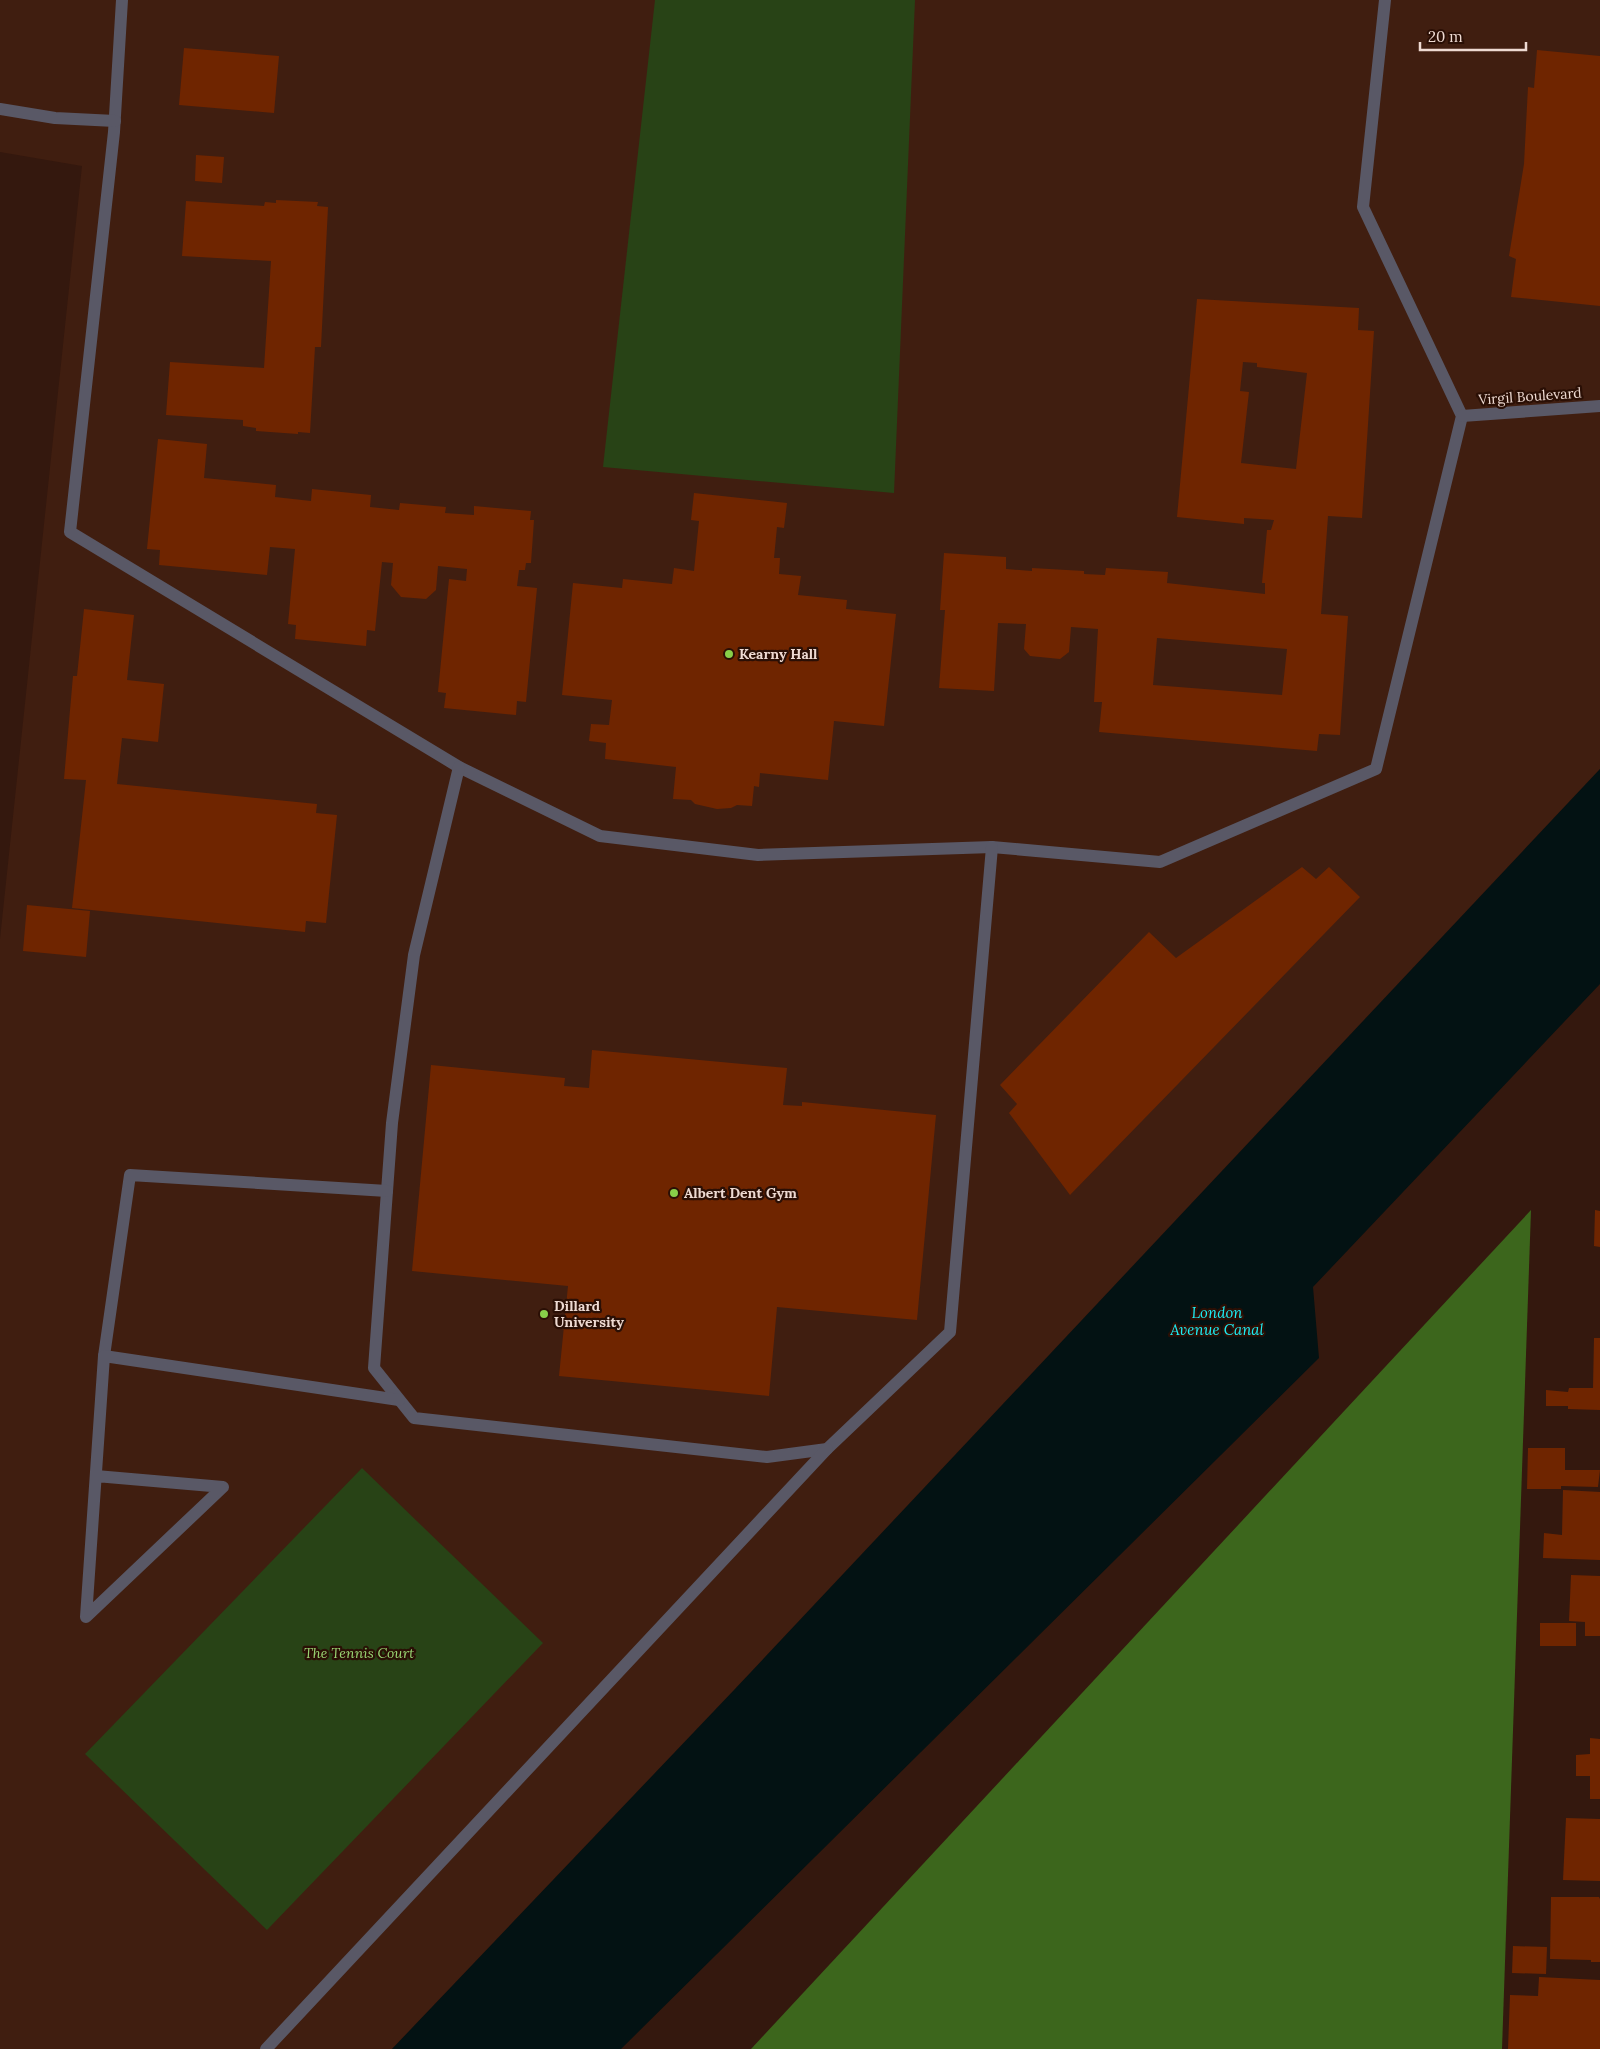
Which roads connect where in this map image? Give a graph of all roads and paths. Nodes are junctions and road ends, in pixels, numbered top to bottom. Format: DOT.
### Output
graph roads {
  1 [pos="122,0"];
  2 [pos="1385,0"];
  3 [pos="0,109"];
  4 [pos="115,121"];
  5 [pos="1600,406"];
  6 [pos="1462,416"];
  7 [pos="459,767"];
  8 [pos="992,847"];
  9 [pos="387,1191"];
  10 [pos="104,1356"];
  11 [pos="399,1400"];
  12 [pos="827,1449"];
  13 [pos="96,1476"];
  14 [pos="266,2049"];
  1 -- 4 [label="street"];
  2 -- 6 [label="street"];
  3 -- 4 [label="street"];
  4 -- 7 [label="street"];
  5 -- 6 [label="street, Virgil Boulevard"];
  6 -- 8 [label="street"];
  7 -- 8 [label="street"];
  7 -- 9 [label="street"];
  8 -- 12 [label="street"];
  9 -- 10 [label="street"];
  9 -- 11 [label="street"];
  10 -- 11 [label="street"];
  10 -- 13 [label="street"];
  11 -- 12 [label="street"];
  12 -- 14 [label="street"];
  13 -- 13 [label="street"];
}
